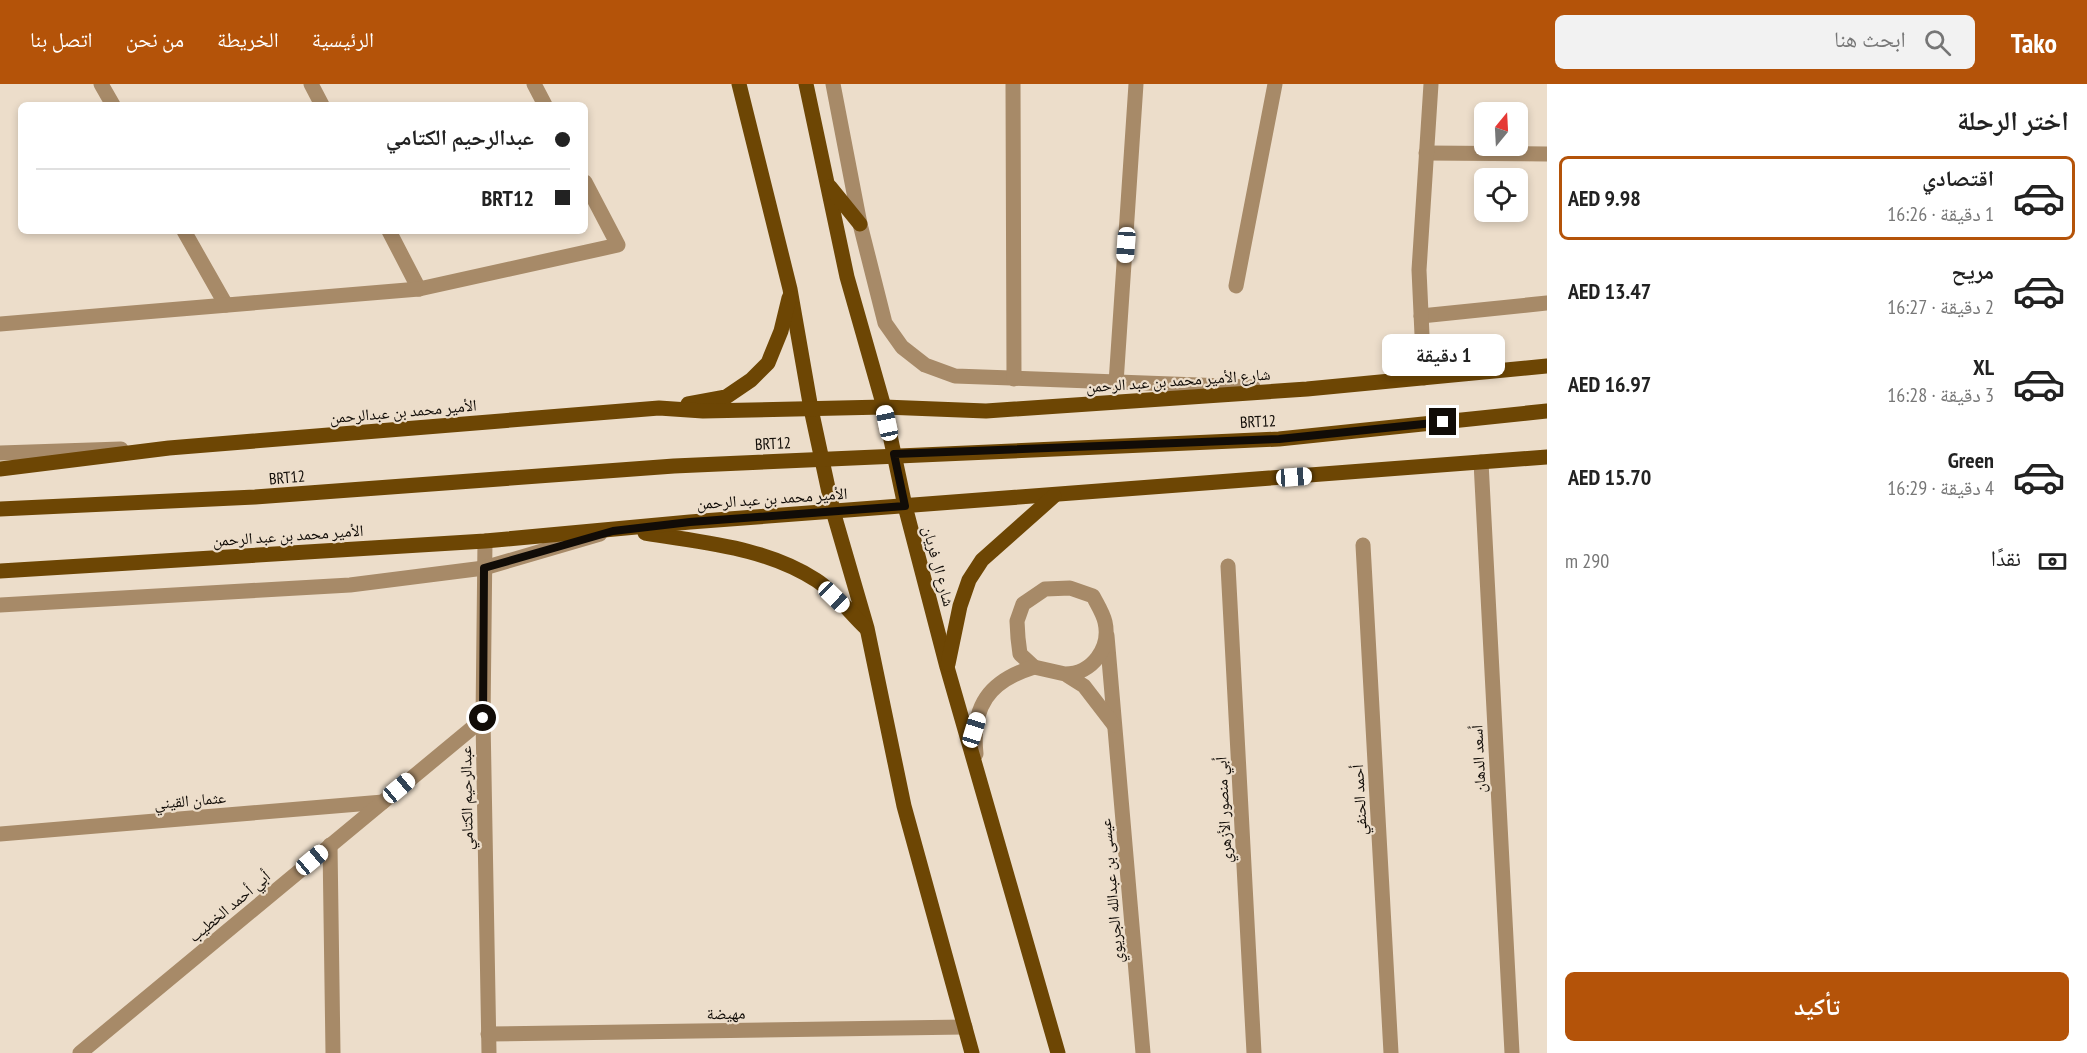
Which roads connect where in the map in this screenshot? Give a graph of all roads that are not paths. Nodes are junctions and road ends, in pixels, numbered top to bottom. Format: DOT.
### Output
graph roads {
  1 [pos="101,84"];
  2 [pos="311,84"];
  3 [pos="534,84"];
  4 [pos="739,84"];
  5 [pos="806,84"];
  6 [pos="833,84"];
  7 [pos="1012,84"];
  8 [pos="1136,84"];
  9 [pos="1275,84"];
  10 [pos="1431,84"];
  11 [pos="111,102"];
  12 [pos="320,102"];
  13 [pos="543,102"];
  14 [pos="1426,153"];
  15 [pos="1547,154"];
  16 [pos="827,184"];
  17 [pos="588,188"];
  18 [pos="860,224"];
  19 [pos="186,234"];
  20 [pos="391,234"];
  21 [pos="1236,286"];
  22 [pos="419,289"];
  23 [pos="790,289"];
  24 [pos="1547,303"];
  25 [pos="226,305"];
  26 [pos="1421,316"];
  27 [pos="0,324"];
  28 [pos="1547,366"];
  29 [pos="1424,378"];
  30 [pos="1014,379"];
  31 [pos="1116,382"];
  32 [pos="1307,389"];
  33 [pos="884,407"];
  34 [pos="659,408"];
  35 [pos="811,409"];
  36 [pos="1547,411"];
  37 [pos="169,448"];
  38 [pos="0,453"];
  39 [pos="894,454"];
  40 [pos="1547,457"];
  41 [pos="821,458"];
  42 [pos="1480,462"];
  43 [pos="0,469"];
  44 [pos="1054,496"];
  45 [pos="905,506"];
  46 [pos="0,509"];
  47 [pos="833,511"];
  48 [pos="619,530"];
  49 [pos="485,541"];
  50 [pos="1363,545"];
  51 [pos="1228,566"];
  52 [pos="484,568"];
  53 [pos="0,571"];
  54 [pos="0,605"];
  55 [pos="867,628"];
  56 [pos="1107,636"];
  57 [pos="947,667"];
  58 [pos="1034,667"];
  59 [pos="1065,674"];
  60 [pos="483,718"];
  61 [pos="1114,726"];
  62 [pos="979,777"];
  63 [pos="383,802"];
  64 [pos="0,834"];
  65 [pos="330,845"];
  66 [pos="965,1028"];
  67 [pos="489,1034"];
  68 [pos="80,1053"];
  69 [pos="333,1053"];
  70 [pos="489,1053"];
  71 [pos="972,1053"];
  72 [pos="1058,1053"];
  73 [pos="1143,1053"];
  74 [pos="1254,1053"];
  75 [pos="1391,1053"];
  76 [pos="1512,1053"];
  1 -- 11 [label="street"];
  2 -- 12 [label="street"];
  3 -- 13 [label="street"];
  4 -- 23 [label="main road"];
  5 -- 16 [label="main road, شارع ال فريان"];
  6 -- 18 [label="street"];
  7 -- 30 [label="street"];
  8 -- 31 [label="street"];
  9 -- 21 [label="street"];
  10 -- 14 [label="street"];
  14 -- 15 [label="street"];
  14 -- 26 [label="street"];
  16 -- 18 [label="main road"];
  16 -- 33 [label="main road, شارع ال فريان"];
  17 -- 22 [label="street"];
  18 -- 30 [label="street"];
  19 -- 25 [label="street"];
  20 -- 22 [label="street"];
  22 -- 25 [label="street"];
  23 -- 34 [label="main road"];
  23 -- 35 [label="main road"];
  24 -- 26 [label="street"];
  25 -- 27 [label="street"];
  26 -- 29 [label="street"];
  28 -- 29 [label="main road, شارع الأمير محمد بن عبد الرحمن"];
  29 -- 32 [label="main road, شارع الأمير محمد بن عبد الرحمن"];
  30 -- 31 [label="street"];
  31 -- 32 [label="street"];
  32 -- 33 [label="main road, شارع الأمير محمد بن عبد الرحمن"];
  33 -- 35 [label="main road, شارع الأمير محمد بن عبد الرحمن"];
  33 -- 39 [label="main road, شارع ال فريان"];
  34 -- 35 [label="main road, الأمير محمد بن عبدالرحمن"];
  34 -- 37 [label="main road, الأمير محمد بن عبدالرحمن"];
  35 -- 41 [label="main road"];
  36 -- 39 [label="main road, BRT12"];
  37 -- 38 [label="street"];
  37 -- 43 [label="main road, الأمير محمد بن عبدالرحمن"];
  39 -- 41 [label="main road, BRT12"];
  39 -- 45 [label="main road, شارع ال فريان"];
  40 -- 42 [label="main road, الأمير محمد بن عبد الرحمن"];
  41 -- 46 [label="main road, BRT12"];
  41 -- 47 [label="main road"];
  42 -- 44 [label="main road, الأمير محمد بن عبد الرحمن"];
  42 -- 76 [label="street, أسعد الدهان"];
  44 -- 45 [label="main road, الأمير محمد بن عبد الرحمن"];
  44 -- 57 [label="main road"];
  45 -- 47 [label="main road, الأمير محمد بن عبد الرحمن"];
  45 -- 57 [label="main road, شارع ال فريان"];
  47 -- 48 [label="main road, الأمير محمد بن عبد الرحمن"];
  47 -- 55 [label="main road"];
  48 -- 49 [label="main road, الأمير محمد بن عبد الرحمن"];
  48 -- 52 [label="street"];
  48 -- 55 [label="main road"];
  49 -- 52 [label="street"];
  49 -- 53 [label="main road, الأمير محمد بن عبد الرحمن"];
  50 -- 75 [label="street, أحمد الحنفي"];
  51 -- 74 [label="street, أبي منصور الأزهري"];
  52 -- 54 [label="street"];
  52 -- 60 [label="street, عبدالرحيم الكتامي"];
  55 -- 66 [label="main road"];
  56 -- 58 [label="street"];
  56 -- 59 [label="street"];
  56 -- 61 [label="street, عيسى بن عبدالله الجريوي"];
  57 -- 62 [label="main road, شارع ال فريان"];
  58 -- 59 [label="street"];
  58 -- 62 [label="street"];
  59 -- 61 [label="street"];
  60 -- 63 [label="street, أبي أحمد الخطيب"];
  60 -- 67 [label="street, عبدالرحيم الكتامي"];
  61 -- 73 [label="street, عيسى بن عبدالله الجريوي"];
  62 -- 72 [label="main road, شارع ال فريان"];
  63 -- 64 [label="street, عثمان القيني"];
  63 -- 65 [label="street, أبي أحمد الخطيب"];
  65 -- 68 [label="street, أبي أحمد الخطيب"];
  65 -- 69 [label="street"];
  66 -- 67 [label="street, مهيضة"];
  66 -- 71 [label="main road"];
  67 -- 70 [label="street, عبدالرحيم الكتامي"];
}
